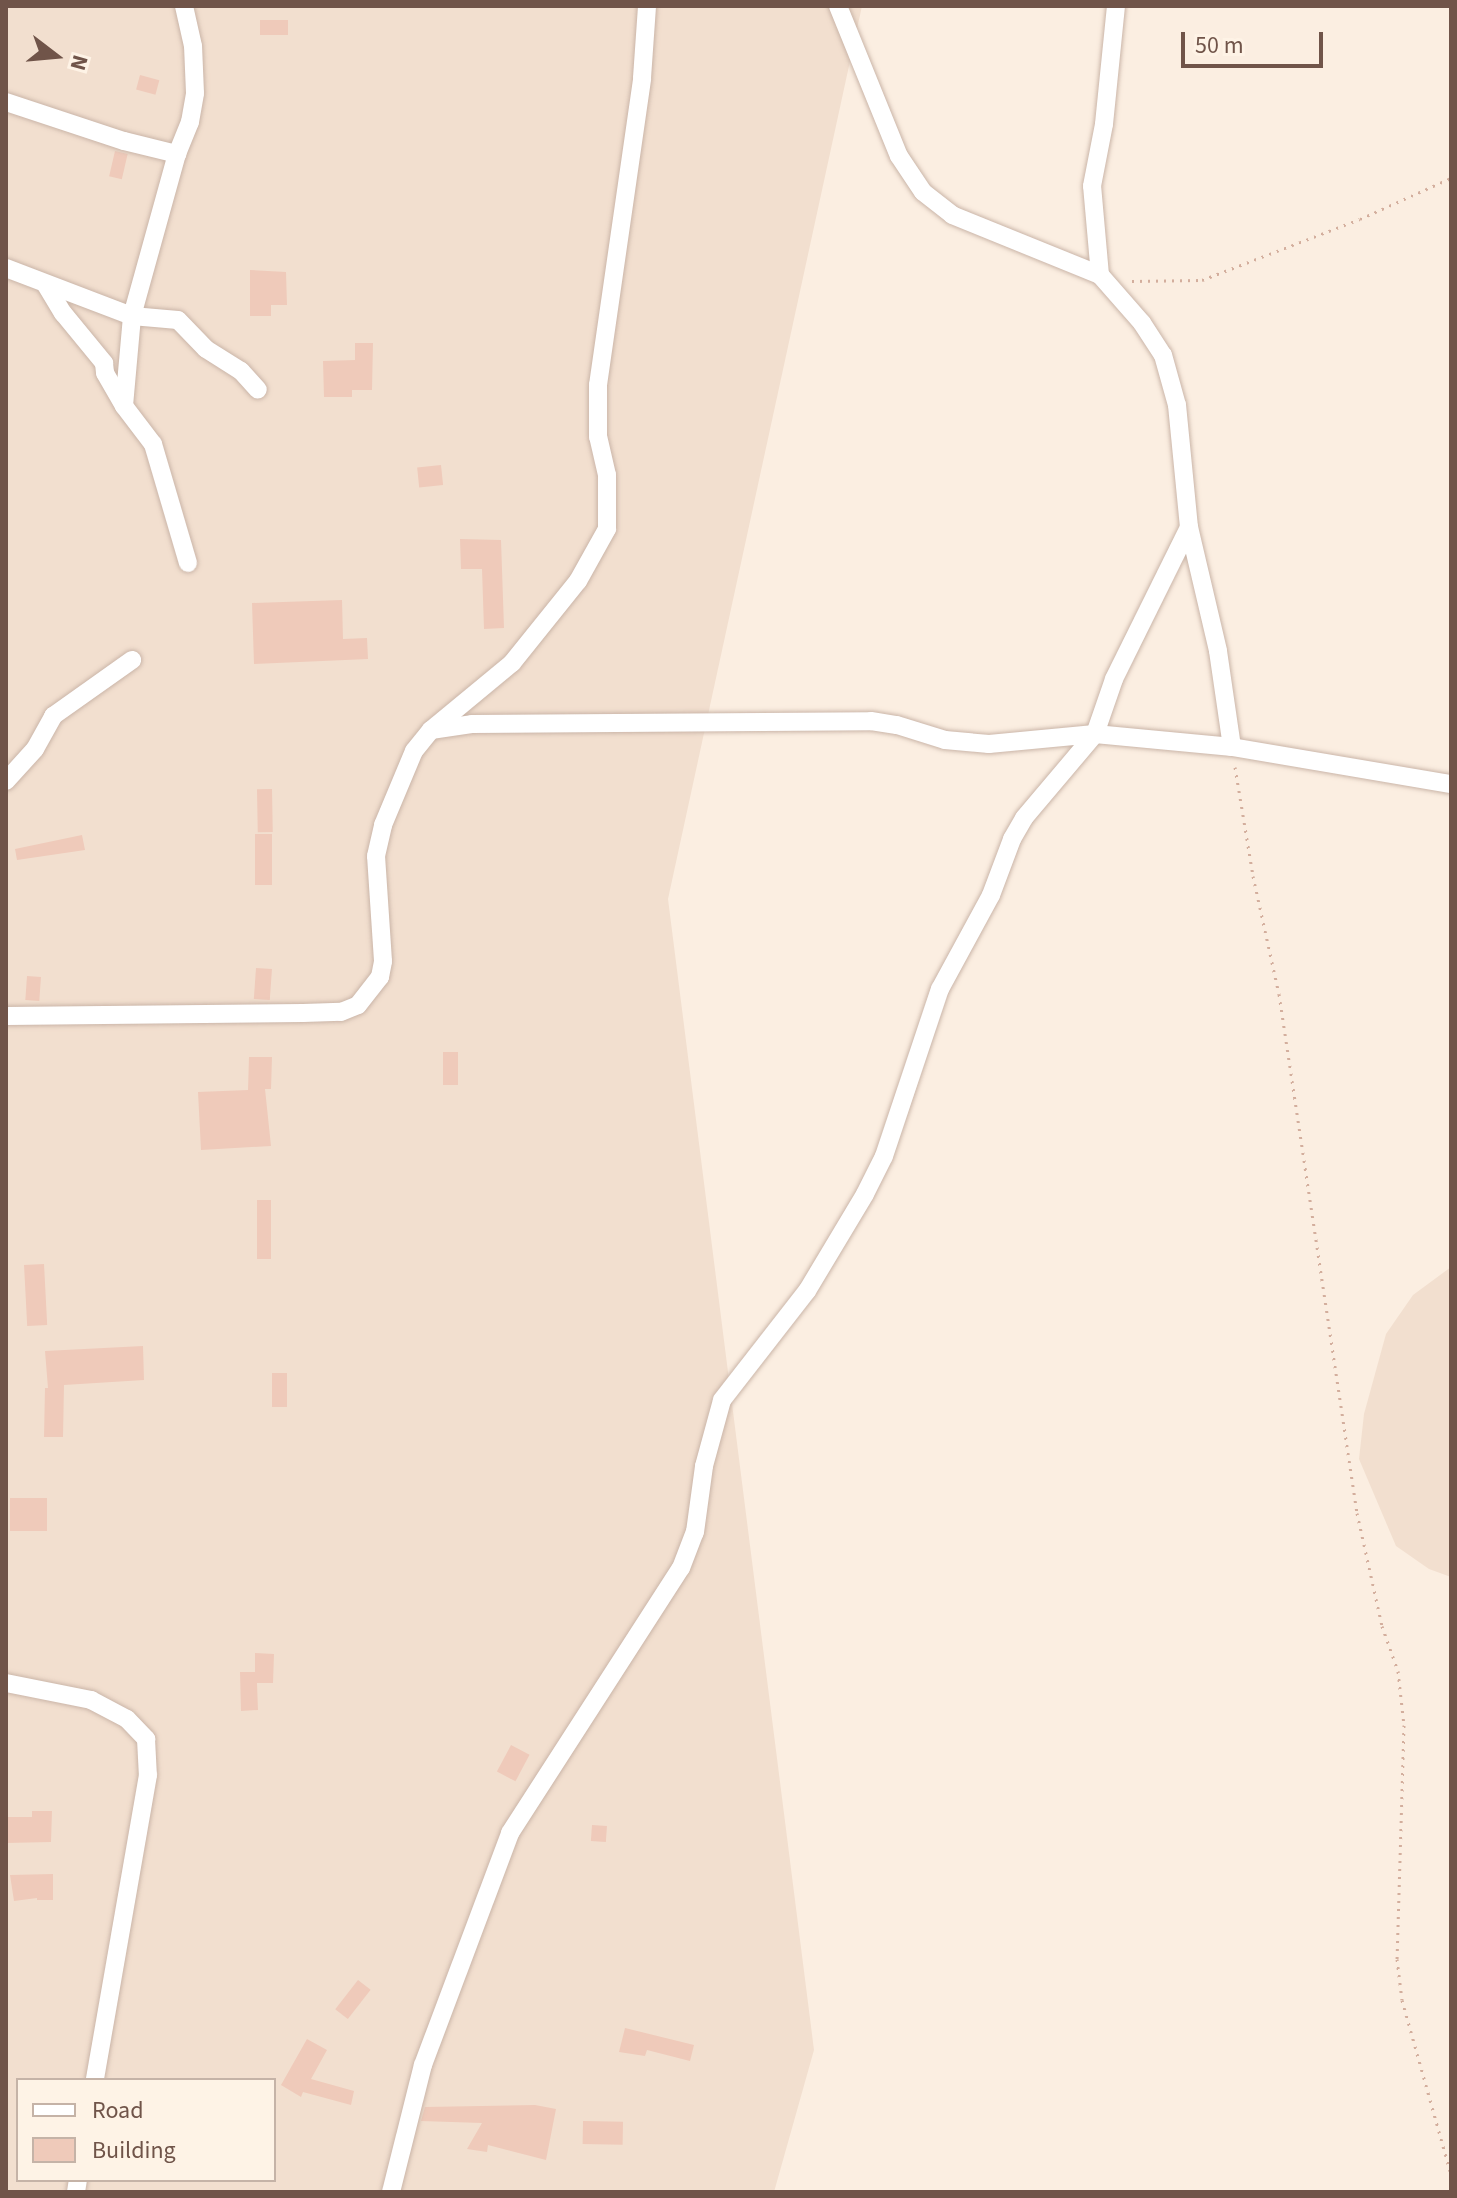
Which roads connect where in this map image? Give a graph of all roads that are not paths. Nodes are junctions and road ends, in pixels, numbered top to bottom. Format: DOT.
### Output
graph roads {
  1 [pos="184,6"];
  2 [pos="647,6"];
  3 [pos="838,6"];
  4 [pos="1116,6"];
  5 [pos="6,102"];
  6 [pos="177,154"];
  7 [pos="6,268"];
  8 [pos="1100,275"];
  9 [pos="46,285"];
  10 [pos="132,316"];
  11 [pos="258,390"];
  12 [pos="124,406"];
  13 [pos="1189,527"];
  14 [pos="188,563"];
  15 [pos="132,660"];
  16 [pos="431,730"];
  17 [pos="1095,734"];
  18 [pos="1232,747"];
  19 [pos="6,781"];
  20 [pos="1451,784"];
  21 [pos="6,1016"];
  22 [pos="6,1683"];
  23 [pos="95,2078"];
  24 [pos="391,2192"];
  1 -- 6 [label="street"];
  2 -- 16 [label="street"];
  3 -- 8 [label="street"];
  4 -- 8 [label="street"];
  5 -- 6 [label="street"];
  6 -- 10 [label="street"];
  7 -- 9 [label="street"];
  8 -- 13 [label="street"];
  9 -- 10 [label="street"];
  9 -- 12 [label="street"];
  10 -- 11 [label="street"];
  10 -- 12 [label="street"];
  12 -- 14 [label="street"];
  13 -- 17 [label="street"];
  13 -- 18 [label="street"];
  15 -- 19 [label="street"];
  16 -- 17 [label="street"];
  16 -- 21 [label="street"];
  17 -- 18 [label="street"];
  17 -- 24 [label="street"];
  18 -- 20 [label="street"];
  22 -- 23 [label="street"];
}
